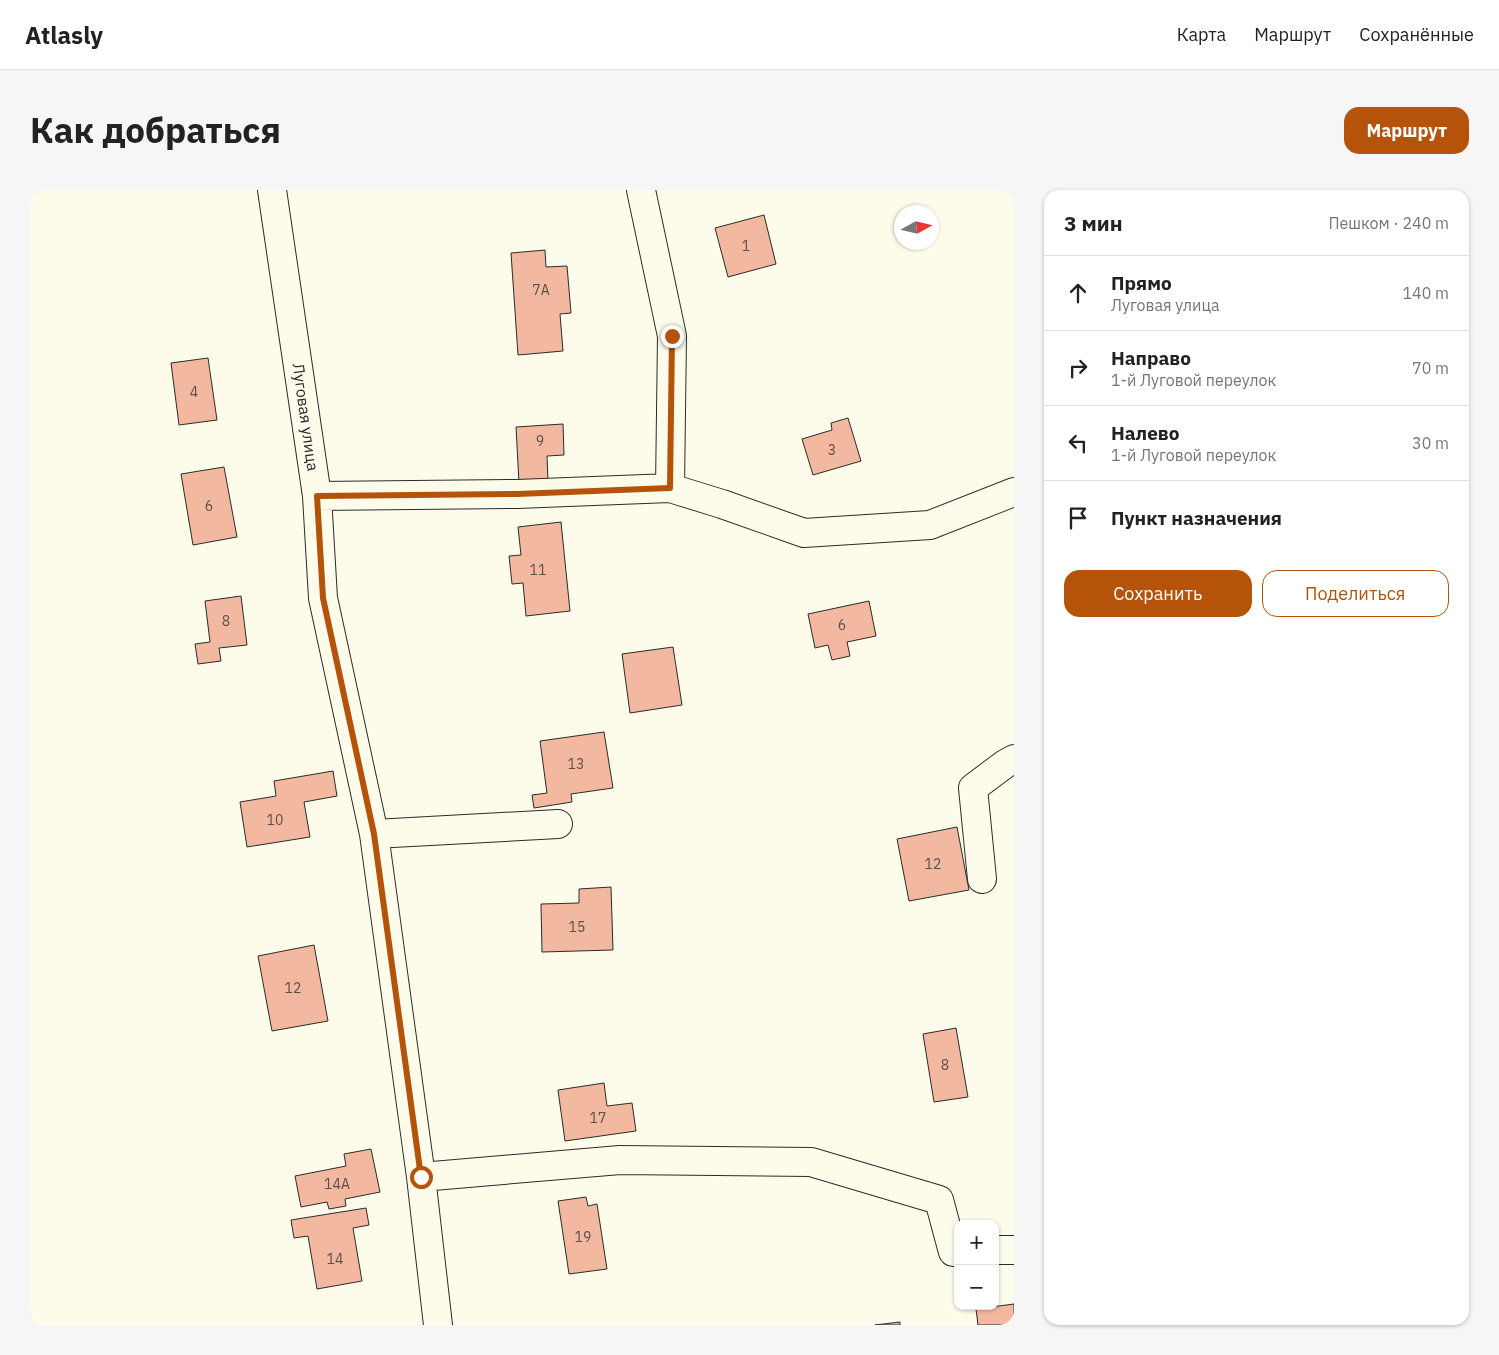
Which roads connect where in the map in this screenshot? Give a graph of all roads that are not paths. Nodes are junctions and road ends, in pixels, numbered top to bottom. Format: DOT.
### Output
graph roads {
  1 [pos="272,190"];
  2 [pos="642,190"];
  3 [pos="670,488"];
  4 [pos="1014,492"];
  5 [pos="317,496"];
  6 [pos="1014,759"];
  7 [pos="558,824"];
  8 [pos="374,834"];
  9 [pos="982,879"];
  10 [pos="421,1177"];
  11 [pos="999,1250"];
  12 [pos="1014,1250"];
  13 [pos="954,1252"];
  14 [pos="438,1325"];
  1 -- 5 [label="street, Луговая улица"];
  2 -- 3 [label="street"];
  3 -- 4 [label="street"];
  3 -- 5 [label="street"];
  5 -- 8 [label="street, Луговая улица"];
  6 -- 9 [label="street"];
  7 -- 8 [label="street"];
  8 -- 10 [label="street, Луговая улица"];
  10 -- 13 [label="street"];
  10 -- 14 [label="street, Луговая улица"];
  11 -- 12 [label="street"];
}
